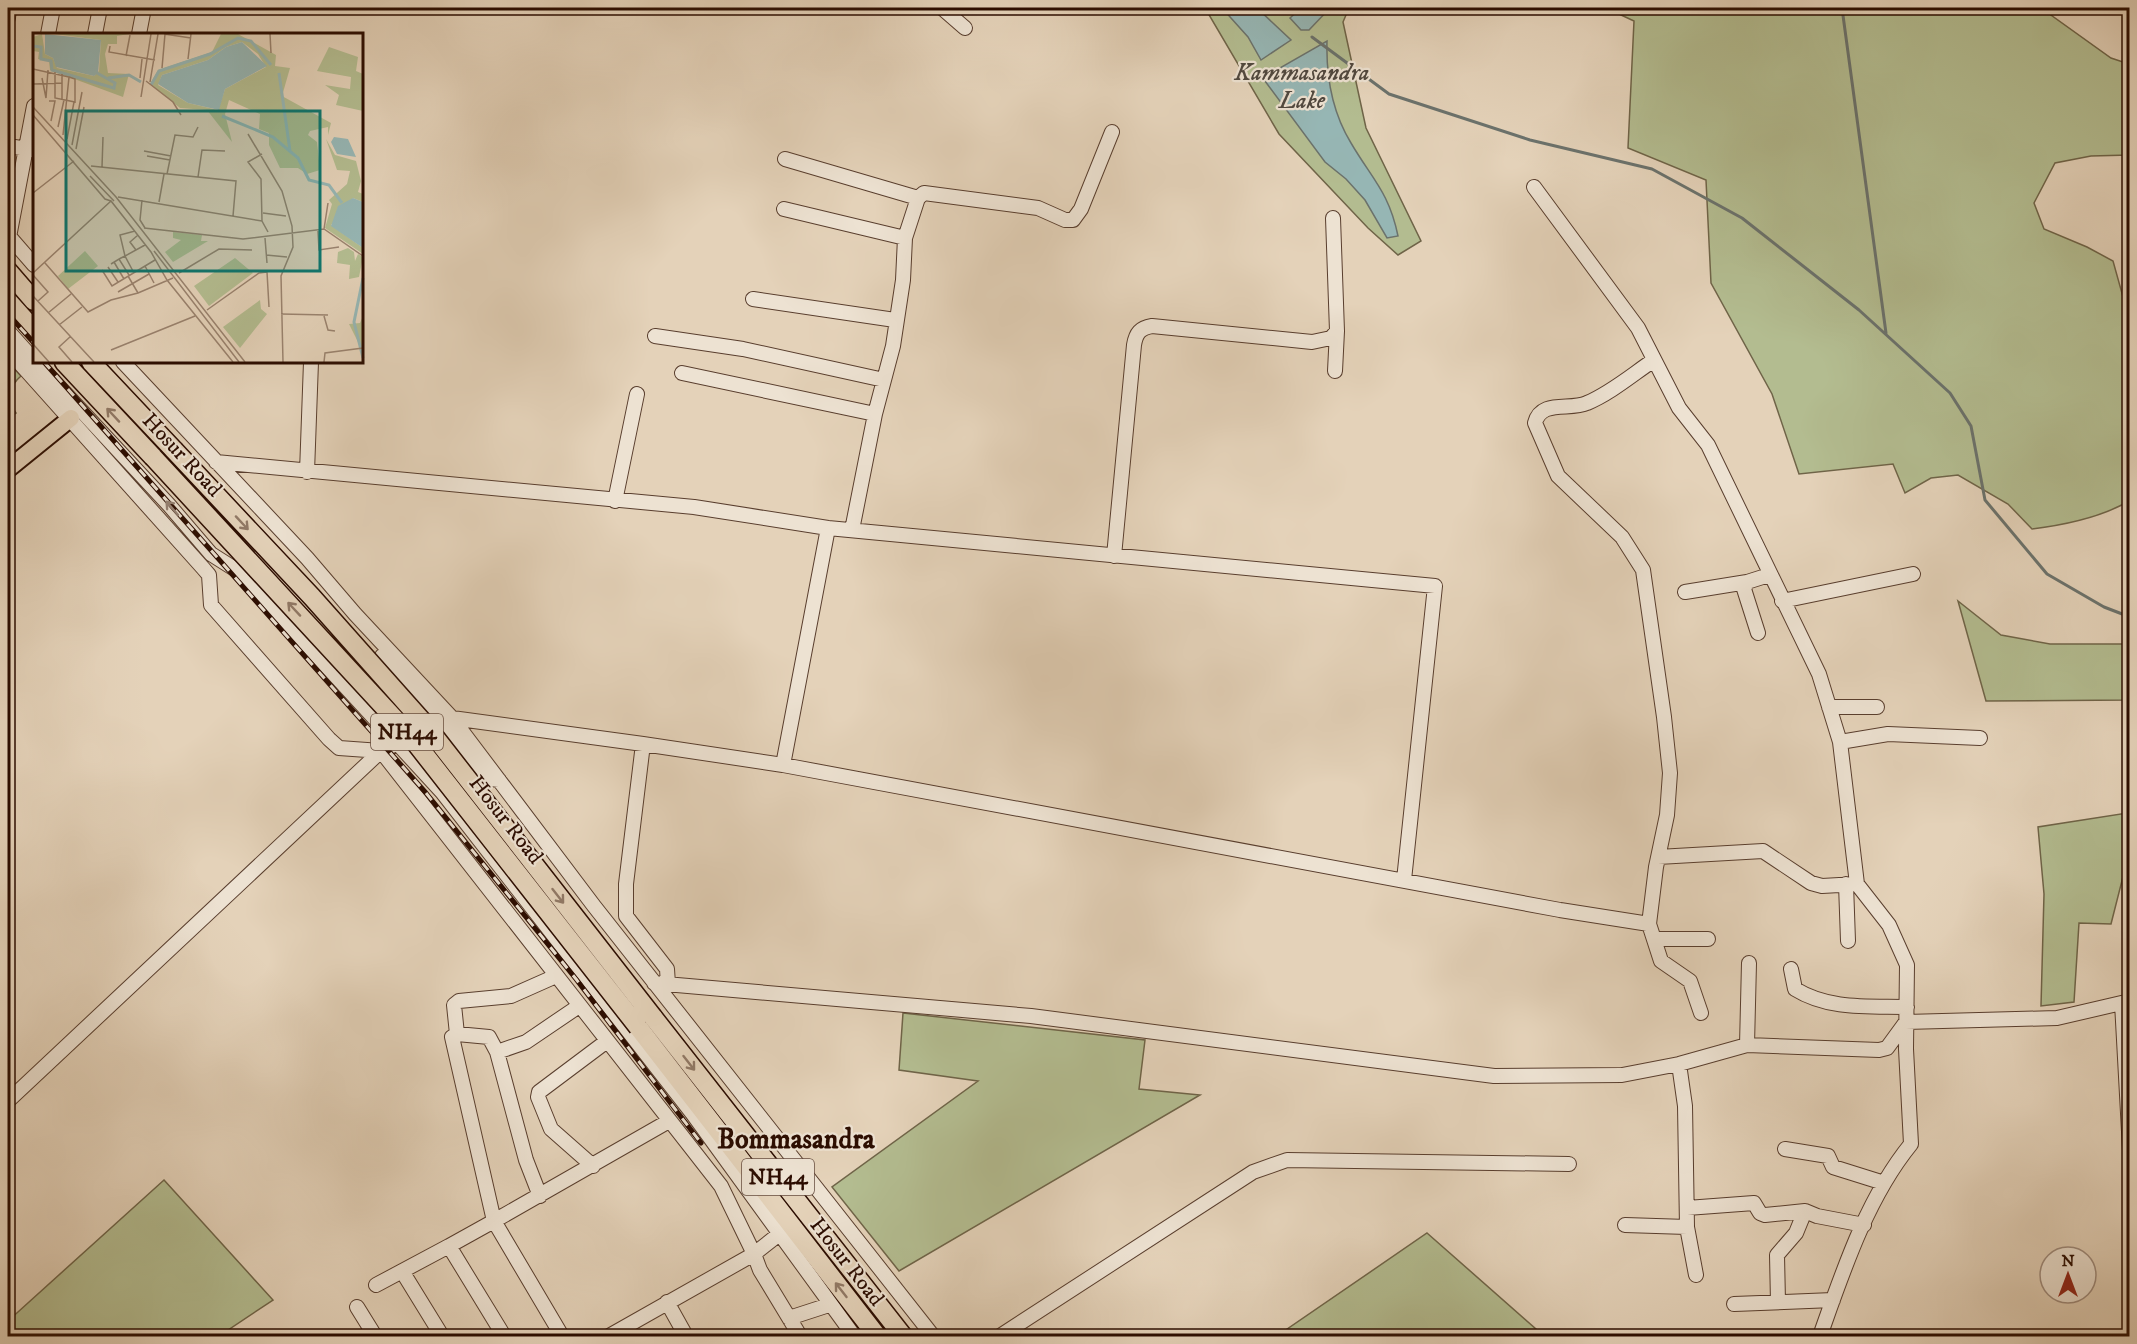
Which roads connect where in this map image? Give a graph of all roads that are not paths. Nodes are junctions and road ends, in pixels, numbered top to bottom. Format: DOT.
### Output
graph roads {
  1 [pos="9,8"];
  2 [pos="53,8"];
  3 [pos="100,8"];
  4 [pos="144,8"];
  5 [pos="942,8"];
  6 [pos="8,18"];
  7 [pos="965,28"];
  8 [pos="48,33"];
  9 [pos="95,33"];
  10 [pos="139,33"];
  11 [pos="33,117"];
  12 [pos="1112,132"];
  13 [pos="8,146"];
  14 [pos="30,150"];
  15 [pos="785,159"];
  16 [pos="1534,187"];
  17 [pos="918,198"];
  18 [pos="784,209"];
  19 [pos="1333,218"];
  20 [pos="8,236"];
  21 [pos="905,238"];
  22 [pos="33,263"];
  23 [pos="8,271"];
  24 [pos="753,299"];
  25 [pos="33,300"];
  26 [pos="8,301"];
  27 [pos="895,320"];
  28 [pos="33,329"];
  29 [pos="8,331"];
  30 [pos="1337,331"];
  31 [pos="655,336"];
  32 [pos="8,350"];
  33 [pos="33,359"];
  34 [pos="1654,360"];
  35 [pos="37,363"];
  36 [pos="65,363"];
  37 [pos="92,363"];
  38 [pos="124,363"];
  39 [pos="311,363"];
  40 [pos="1335,370"];
  41 [pos="682,373"];
  42 [pos="884,380"];
  43 [pos="637,394"];
  44 [pos="875,414"];
  45 [pos="71,418"];
  46 [pos="102,443"];
  47 [pos="216,462"];
  48 [pos="8,468"];
  49 [pos="307,472"];
  50 [pos="615,501"];
  51 [pos="828,528"];
  52 [pos="852,531"];
  53 [pos="1114,556"];
  54 [pos="1913,574"];
  55 [pos="1770,575"];
  56 [pos="1747,582"];
  57 [pos="1685,592"];
  58 [pos="1782,601"];
  59 [pos="1758,633"];
  60 [pos="1877,707"];
  61 [pos="1830,708"];
  62 [pos="447,720"];
  63 [pos="1980,738"];
  64 [pos="397,742"];
  65 [pos="1840,742"];
  66 [pos="643,744"];
  67 [pos="381,751"];
  68 [pos="783,765"];
  69 [pos="476,768"];
  70 [pos="500,780"];
  71 [pos="442,792"];
  72 [pos="1658,857"];
  73 [pos="1404,880"];
  74 [pos="1852,884"];
  75 [pos="1649,924"];
  76 [pos="1655,939"];
  77 [pos="1708,939"];
  78 [pos="1848,941"];
  79 [pos="1749,963"];
  80 [pos="1791,969"];
  81 [pos="556,976"];
  82 [pos="661,984"];
  83 [pos="2126,1002"];
  84 [pos="579,1006"];
  85 [pos="1907,1007"];
  86 [pos="1701,1013"];
  87 [pos="645,1022"];
  88 [pos="1906,1022"];
  89 [pos="457,1034"];
  90 [pos="2127,1040"];
  91 [pos="607,1041"];
  92 [pos="1747,1045"];
  93 [pos="497,1052"];
  94 [pos="1679,1064"];
  95 [pos="2128,1084"];
  96 [pos="8,1101"];
  97 [pos="669,1121"];
  98 [pos="2129,1126"];
  99 [pos="1785,1149"];
  100 [pos="2130,1150"];
  101 [pos="1569,1164"];
  102 [pos="593,1166"];
  103 [pos="736,1176"];
  104 [pos="1884,1183"];
  105 [pos="721,1186"];
  106 [pos="540,1196"];
  107 [pos="1687,1208"];
  108 [pos="1805,1211"];
  109 [pos="494,1221"];
  110 [pos="1625,1226"];
  111 [pos="1864,1226"];
  112 [pos="1687,1227"];
  113 [pos="778,1234"];
  114 [pos="449,1246"];
  115 [pos="754,1254"];
  116 [pos="402,1271"];
  117 [pos="1696,1275"];
  118 [pos="376,1285"];
  119 [pos="1833,1300"];
  120 [pos="667,1302"];
  121 [pos="1778,1302"];
  122 [pos="1734,1304"];
  123 [pos="829,1305"];
  124 [pos="357,1307"];
  125 [pos="789,1318"];
  126 [pos="375,1336"];
  127 [pos="442,1336"];
  128 [pos="504,1336"];
  129 [pos="562,1336"];
  130 [pos="609,1336"];
  131 [pos="686,1336"];
  132 [pos="800,1336"];
  133 [pos="854,1336"];
  134 [pos="877,1336"];
  135 [pos="903,1336"];
  136 [pos="933,1336"];
  137 [pos="1000,1336"];
  138 [pos="1820,1336"];
  1 -- 6 [label="street"];
  2 -- 8 [label="street"];
  3 -- 9 [label="street"];
  4 -- 10 [label="street"];
  5 -- 7 [label="street"];
  11 -- 14 [label="street"];
  12 -- 17 [label="street"];
  13 -- 14 [label="street"];
  14 -- 20 [label="street"];
  15 -- 17 [label="street"];
  16 -- 34 [label="street"];
  17 -- 21 [label="street"];
  18 -- 21 [label="street"];
  19 -- 30 [label="street"];
  20 -- 22 [label="street"];
  21 -- 27 [label="street"];
  23 -- 25 [label="highway"];
  24 -- 27 [label="street"];
  26 -- 28 [label="highway"];
  27 -- 42 [label="street"];
  29 -- 33 [label="street"];
  30 -- 40 [label="street"];
  30 -- 53 [label="street"];
  31 -- 42 [label="street"];
  32 -- 45 [label="street"];
  34 -- 55 [label="street"];
  34 -- 72 [label="street"];
  35 -- 46 [label="street"];
  87 -- 36 [label="highway, Hosur Road / NH44, one-way, bridge"];
  37 -- 87 [label="highway, Hosur Road / NH44, one-way, bridge"];
  38 -- 47 [label="street"];
  39 -- 49 [label="street"];
  41 -- 44 [label="street"];
  42 -- 44 [label="street"];
  43 -- 50 [label="street"];
  44 -- 52 [label="street"];
  45 -- 46 [label="street"];
  45 -- 48 [label="main road"];
  64 -- 46 [label="street, one-way"];
  46 -- 67 [label="street"];
  47 -- 49 [label="street"];
  47 -- 62 [label="street"];
  49 -- 50 [label="street"];
  50 -- 51 [label="street"];
  51 -- 52 [label="street"];
  51 -- 68 [label="street"];
  52 -- 53 [label="street"];
  53 -- 73 [label="street"];
  54 -- 58 [label="street"];
  55 -- 56 [label="street"];
  55 -- 58 [label="street"];
  56 -- 57 [label="street"];
  56 -- 59 [label="street"];
  58 -- 61 [label="street"];
  60 -- 61 [label="street"];
  61 -- 65 [label="street"];
  62 -- 64 [label="street"];
  62 -- 66 [label="street"];
  62 -- 69 [label="street"];
  62 -- 70 [label="street"];
  63 -- 65 [label="street"];
  64 -- 67 [label="street"];
  64 -- 71 [label="street"];
  65 -- 74 [label="street"];
  66 -- 68 [label="street"];
  66 -- 82 [label="street"];
  67 -- 81 [label="street"];
  67 -- 96 [label="street"];
  68 -- 73 [label="street"];
  69 -- 70 [label="street"];
  69 -- 71 [label="street"];
  70 -- 82 [label="street"];
  71 -- 103 [label="street"];
  72 -- 74 [label="street"];
  72 -- 75 [label="street"];
  73 -- 75 [label="street"];
  74 -- 78 [label="street"];
  74 -- 85 [label="street"];
  75 -- 76 [label="street"];
  76 -- 77 [label="street"];
  76 -- 86 [label="street"];
  79 -- 92 [label="street"];
  80 -- 85 [label="street"];
  81 -- 84 [label="street"];
  81 -- 89 [label="street"];
  82 -- 94 [label="street"];
  82 -- 136 [label="street"];
  83 -- 88 [label="street"];
  83 -- 90 [label="street"];
  84 -- 91 [label="street"];
  84 -- 93 [label="street"];
  85 -- 88 [label="street"];
  134 -- 87 [label="highway, Hosur Road / NH44, one-way"];
  87 -- 135 [label="highway, Hosur Road / NH44, one-way"];
  88 -- 92 [label="street"];
  88 -- 104 [label="street"];
  89 -- 93 [label="street"];
  89 -- 109 [label="street"];
  90 -- 95 [label="street"];
  91 -- 97 [label="street"];
  91 -- 102 [label="street"];
  92 -- 94 [label="street"];
  93 -- 106 [label="street"];
  94 -- 107 [label="street"];
  95 -- 98 [label="street"];
  97 -- 102 [label="street"];
  97 -- 105 [label="street"];
  98 -- 100 [label="street"];
  99 -- 104 [label="street"];
  101 -- 137 [label="street"];
  102 -- 106 [label="street"];
  103 -- 105 [label="street"];
  103 -- 113 [label="street"];
  104 -- 111 [label="street"];
  105 -- 115 [label="street"];
  106 -- 109 [label="street"];
  107 -- 108 [label="street"];
  107 -- 112 [label="street"];
  108 -- 111 [label="street"];
  108 -- 121 [label="street"];
  109 -- 114 [label="street"];
  109 -- 129 [label="street"];
  110 -- 112 [label="street"];
  111 -- 119 [label="street"];
  112 -- 117 [label="street"];
  113 -- 115 [label="street"];
  113 -- 123 [label="street"];
  114 -- 116 [label="street"];
  114 -- 128 [label="street"];
  115 -- 120 [label="street"];
  115 -- 125 [label="street"];
  116 -- 118 [label="street"];
  116 -- 127 [label="street"];
  119 -- 121 [label="street"];
  119 -- 138 [label="street"];
  120 -- 130 [label="street"];
  120 -- 131 [label="street"];
  121 -- 122 [label="street"];
  123 -- 125 [label="street"];
  123 -- 133 [label="street"];
  124 -- 126 [label="street"];
  125 -- 132 [label="street"];
}
